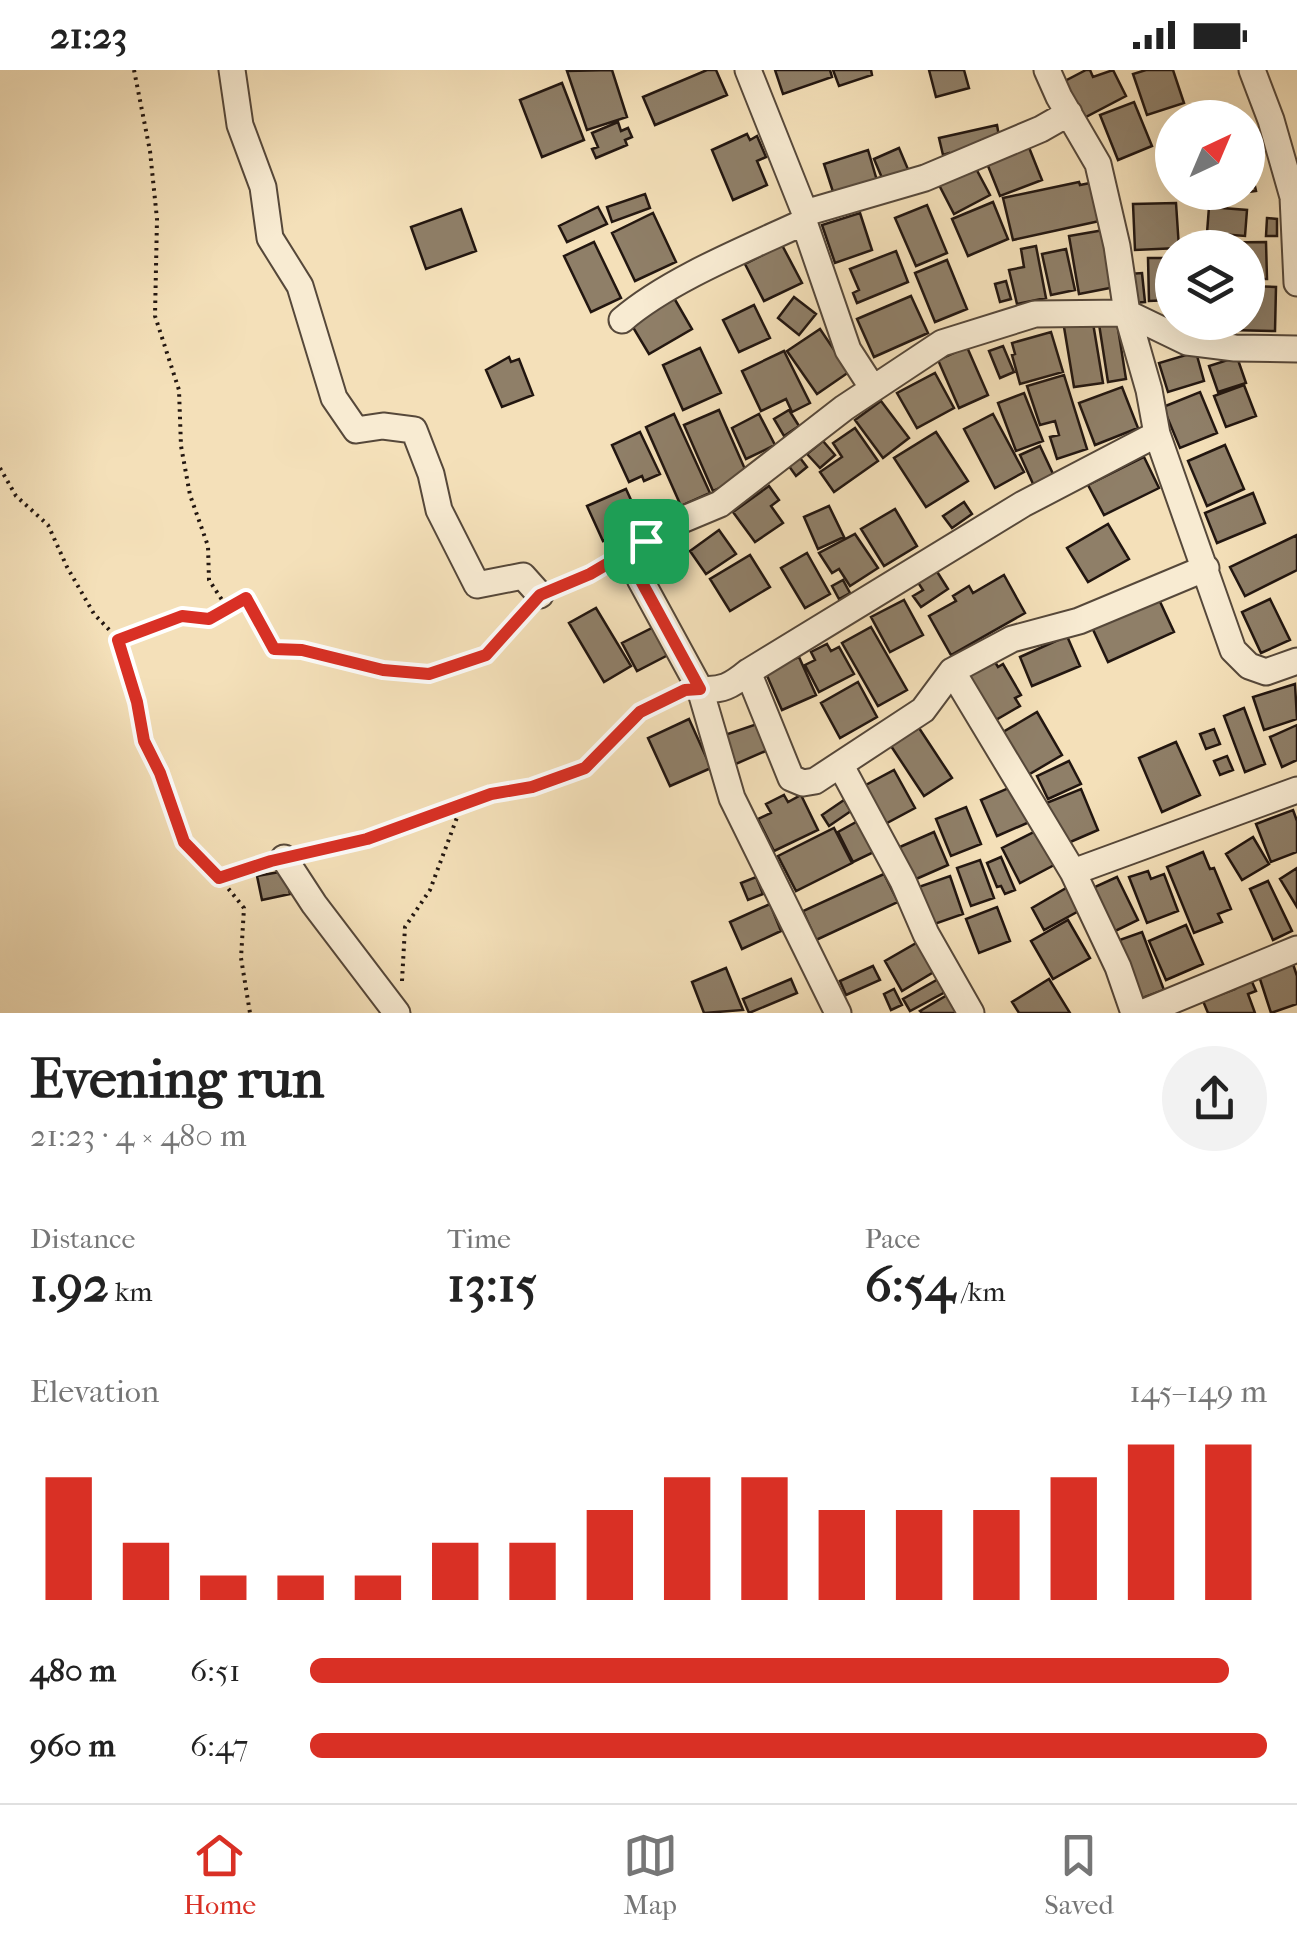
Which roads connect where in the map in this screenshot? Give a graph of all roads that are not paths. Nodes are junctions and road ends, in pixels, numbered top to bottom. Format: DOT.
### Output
graph roads {
  1 [pos="232,70"];
  2 [pos="748,70"];
  3 [pos="1047,70"];
  4 [pos="1252,70"];
  5 [pos="1068,112"];
  6 [pos="804,217"];
  7 [pos="1297,283"];
  8 [pos="1127,313"];
  9 [pos="622,320"];
  10 [pos="1297,349"];
  11 [pos="872,387"];
  12 [pos="1157,434"];
  13 [pos="1206,568"];
  14 [pos="540,595"];
  15 [pos="1297,661"];
  16 [pos="952,671"];
  17 [pos="748,672"];
  18 [pos="700,689"];
  19 [pos="841,766"];
  20 [pos="1297,790"];
  21 [pos="284,858"];
  22 [pos="1074,872"];
  23 [pos="1297,949"];
  24 [pos="400,1003"];
  25 [pos="838,1013"];
  26 [pos="971,1013"];
  27 [pos="1134,1013"];
  28 [pos="1142,1013"];
  1 -- 14 [label="street"];
  2 -- 6 [label="street"];
  3 -- 5 [label="street"];
  4 -- 7 [label="street"];
  5 -- 6 [label="street"];
  5 -- 8 [label="street"];
  6 -- 9 [label="street"];
  6 -- 11 [label="street"];
  8 -- 10 [label="street"];
  8 -- 11 [label="street"];
  8 -- 12 [label="street"];
  11 -- 18 [label="street"];
  12 -- 13 [label="street"];
  12 -- 17 [label="street"];
  13 -- 15 [label="street"];
  13 -- 16 [label="street"];
  16 -- 19 [label="street"];
  16 -- 22 [label="street"];
  17 -- 18 [label="street"];
  17 -- 19 [label="street"];
  18 -- 25 [label="street"];
  19 -- 26 [label="street"];
  20 -- 22 [label="street"];
  21 -- 24 [label="street"];
  22 -- 27 [label="street"];
  23 -- 28 [label="street"];
}
